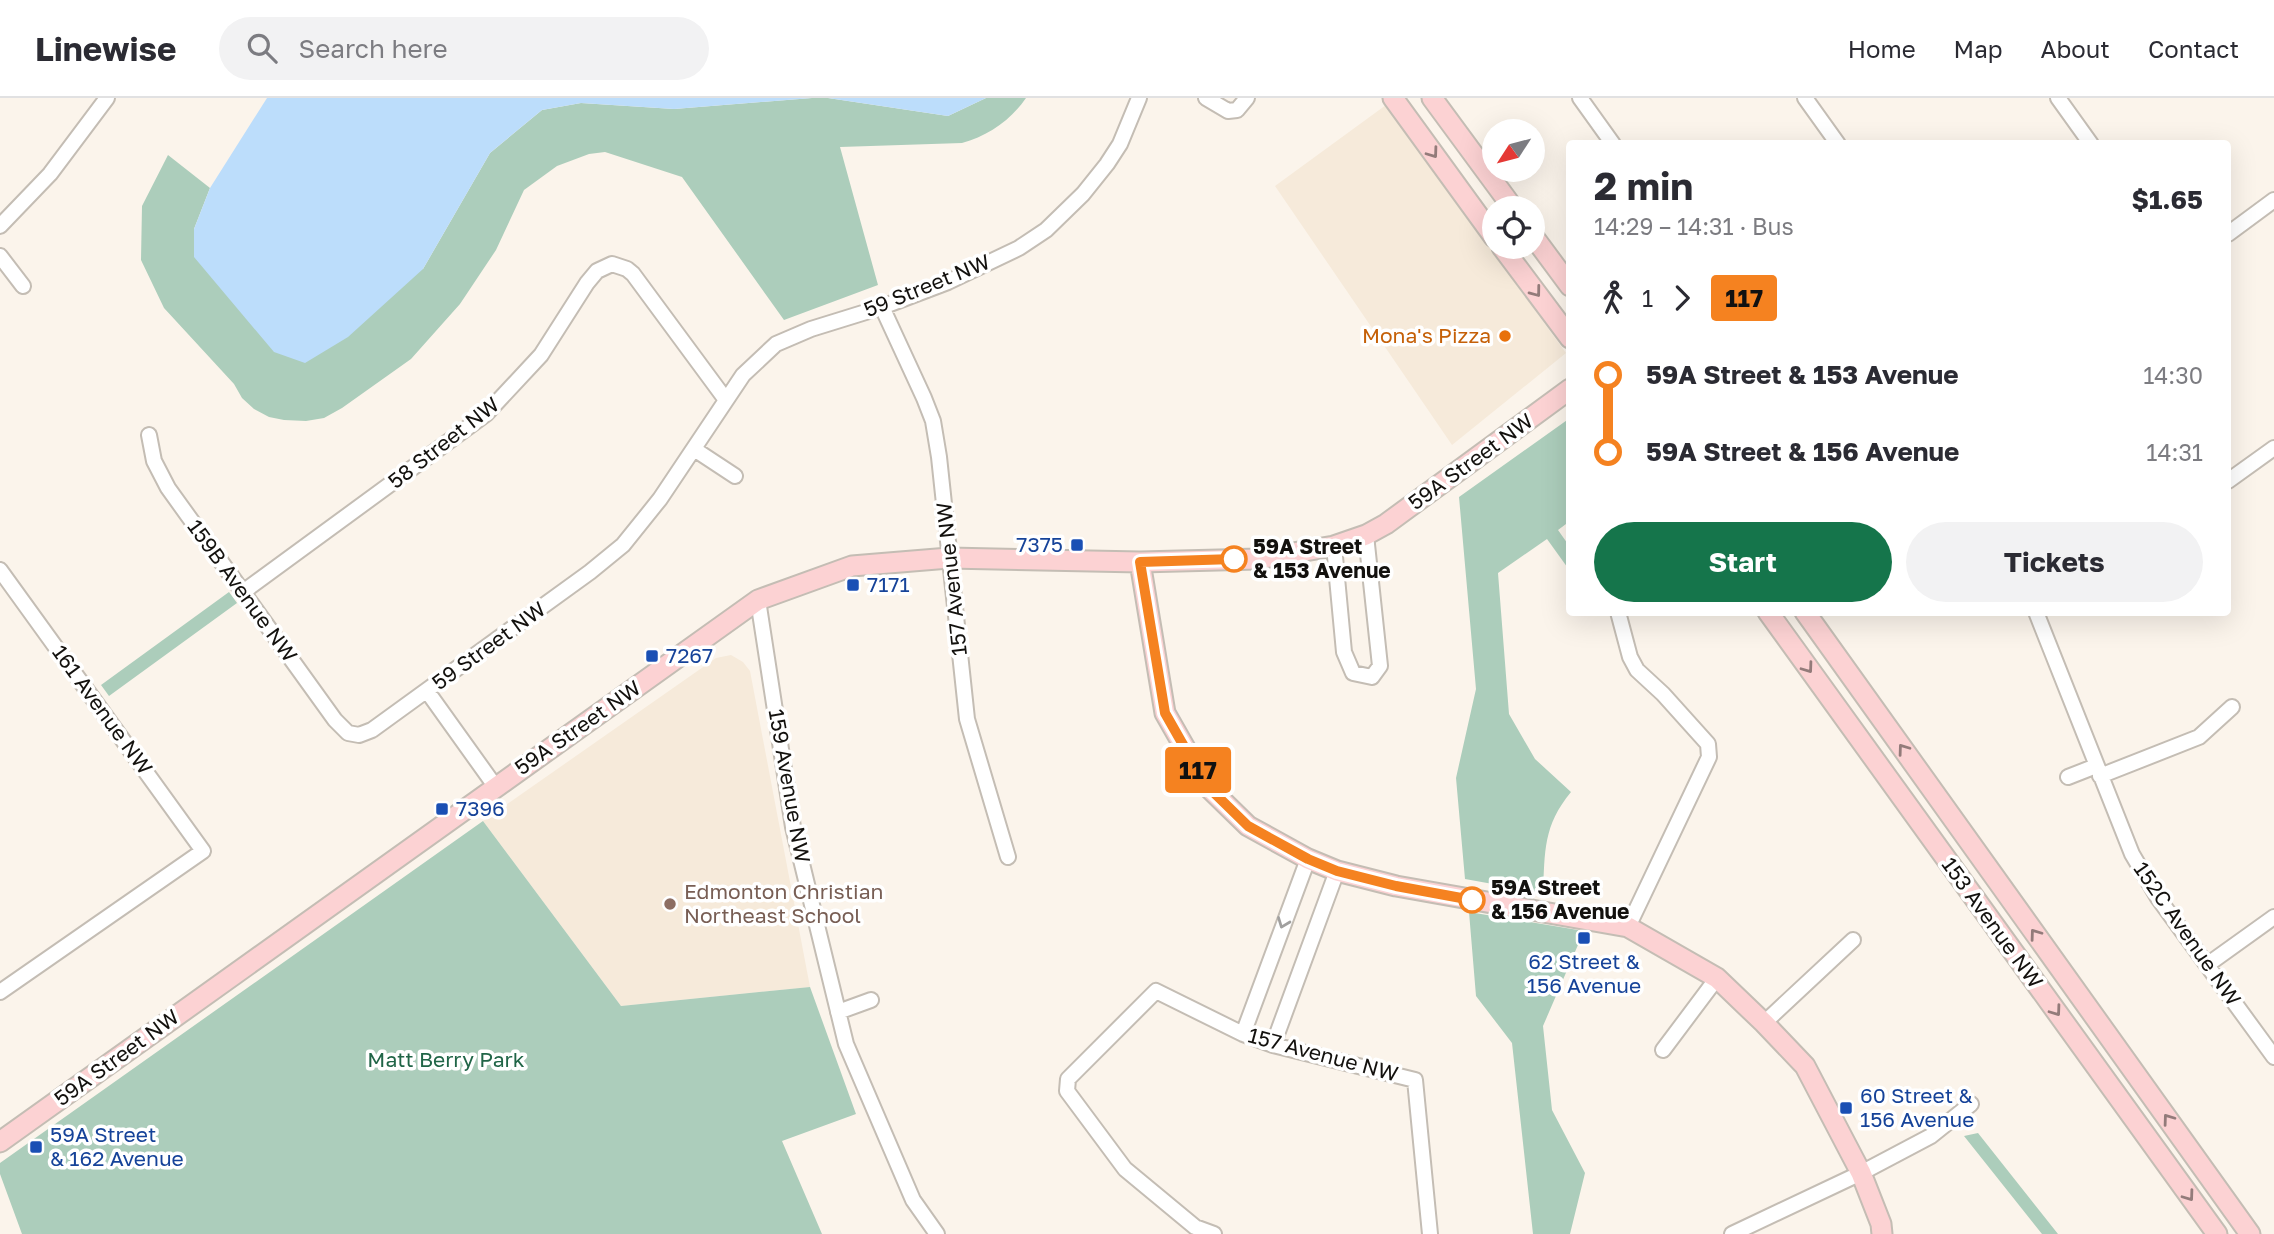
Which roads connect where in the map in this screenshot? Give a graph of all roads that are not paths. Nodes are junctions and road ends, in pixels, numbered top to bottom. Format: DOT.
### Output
graph roads {
  1 [pos="107,98"];
  2 [pos="1139,98"];
  3 [pos="1206,98"];
  4 [pos="1247,98"];
  5 [pos="1393,98"];
  6 [pos="1432,98"];
  7 [pos="1580,98"];
  8 [pos="1805,98"];
  9 [pos="2058,98"];
  10 [pos="1610,140"];
  11 [pos="1835,140"];
  12 [pos="2088,140"];
  13 [pos="1504,196"];
  14 [pos="2274,200"];
  15 [pos="1482,220"];
  16 [pos="0,226"];
  17 [pos="2231,232"];
  18 [pos="1545,252"];
  19 [pos="0,256"];
  20 [pos="1511,259"];
  21 [pos="1566,281"];
  22 [pos="23,286"];
  23 [pos="882,307"];
  24 [pos="1566,333"];
  25 [pos="1566,392"];
  26 [pos="726,400"];
  27 [pos="149,435"];
  28 [pos="2274,448"];
  29 [pos="694,449"];
  30 [pos="735,476"];
  31 [pos="2231,479"];
  32 [pos="1366,535"];
  33 [pos="1334,546"];
  34 [pos="948,558"];
  35 [pos="1140,562"];
  36 [pos="0,570"];
  37 [pos="243,592"];
  38 [pos="758,600"];
  39 [pos="1619,616"];
  40 [pos="1771,616"];
  41 [pos="1808,616"];
  42 [pos="2038,616"];
  43 [pos="427,691"];
  44 [pos="2232,707"];
  45 [pos="355,735"];
  46 [pos="2098,771"];
  47 [pos="2068,777"];
  48 [pos="495,786"];
  49 [pos="1008,857"];
  50 [pos="1308,859"];
  51 [pos="1337,871"];
  52 [pos="2274,917"];
  53 [pos="1628,928"];
  54 [pos="1853,940"];
  55 [pos="2207,965"];
  56 [pos="1717,978"];
  57 [pos="0,992"];
  58 [pos="872,1000"];
  59 [pos="838,1012"];
  60 [pos="1764,1023"];
  61 [pos="1243,1034"];
  62 [pos="1273,1045"];
  63 [pos="1663,1051"];
  64 [pos="2274,1057"];
  65 [pos="1971,1104"];
  66 [pos="0,1142"];
  67 [pos="1861,1173"];
  68 [pos="937,1234"];
  69 [pos="1214,1234"];
  70 [pos="1430,1234"];
  71 [pos="1732,1234"];
  72 [pos="1882,1234"];
  73 [pos="2217,1234"];
  74 [pos="2250,1234"];
  1 -- 16 [label="street"];
  2 -- 23 [label="street, 59 Street NW"];
  3 -- 4 [label="street"];
  5 -- 15 [label="street, one-way"];
  6 -- 13 [label="street"];
  7 -- 10 [label="street"];
  8 -- 11 [label="street"];
  9 -- 12 [label="street"];
  14 -- 17 [label="street"];
  18 -- 21 [label="street"];
  19 -- 22 [label="street"];
  20 -- 24 [label="street, one-way"];
  23 -- 26 [label="street, 59 Street NW"];
  23 -- 34 [label="street, 157 Avenue NW"];
  25 -- 32 [label="street, 59A Street NW"];
  26 -- 29 [label="street, 59 Street NW"];
  26 -- 37 [label="street, 58 Street NW"];
  27 -- 37 [label="street, 159B Avenue NW"];
  28 -- 31 [label="street"];
  29 -- 30 [label="street"];
  29 -- 43 [label="street, 59 Street NW"];
  32 -- 33 [label="street, 59A Street NW"];
  32 -- 33 [label="street"];
  33 -- 35 [label="street, 59A Street NW"];
  34 -- 35 [label="street, 59A Street NW"];
  34 -- 38 [label="street, 59A Street NW"];
  34 -- 49 [label="street, 157 Avenue NW"];
  35 -- 50 [label="street"];
  36 -- 57 [label="street, 161 Avenue NW"];
  37 -- 45 [label="street, 159B Avenue NW"];
  38 -- 48 [label="street, 59A Street NW"];
  38 -- 59 [label="street, 159 Avenue NW"];
  39 -- 53 [label="street"];
  40 -- 73 [label="street, 153 Avenue NW, one-way"];
  74 -- 41 [label="street, 153 Avenue NW, one-way"];
  42 -- 46 [label="street, 152C Avenue NW"];
  43 -- 45 [label="street, 59 Street NW"];
  43 -- 48 [label="street"];
  44 -- 46 [label="street"];
  46 -- 47 [label="street"];
  46 -- 55 [label="street, 152C Avenue NW"];
  48 -- 66 [label="street, 59A Street NW"];
  50 -- 51 [label="street"];
  50 -- 61 [label="street, one-way"];
  51 -- 53 [label="street"];
  51 -- 62 [label="street"];
  52 -- 55 [label="street"];
  53 -- 56 [label="street"];
  54 -- 60 [label="street"];
  55 -- 64 [label="street, 152C Avenue NW"];
  56 -- 60 [label="street"];
  56 -- 63 [label="street"];
  58 -- 59 [label="street"];
  59 -- 68 [label="street, 159 Avenue NW"];
  60 -- 67 [label="street"];
  61 -- 62 [label="street, 157 Avenue NW"];
  61 -- 69 [label="street, 157 Avenue NW"];
  62 -- 70 [label="street, 157 Avenue NW"];
  65 -- 67 [label="street"];
  67 -- 71 [label="street"];
  67 -- 72 [label="street"];
}
